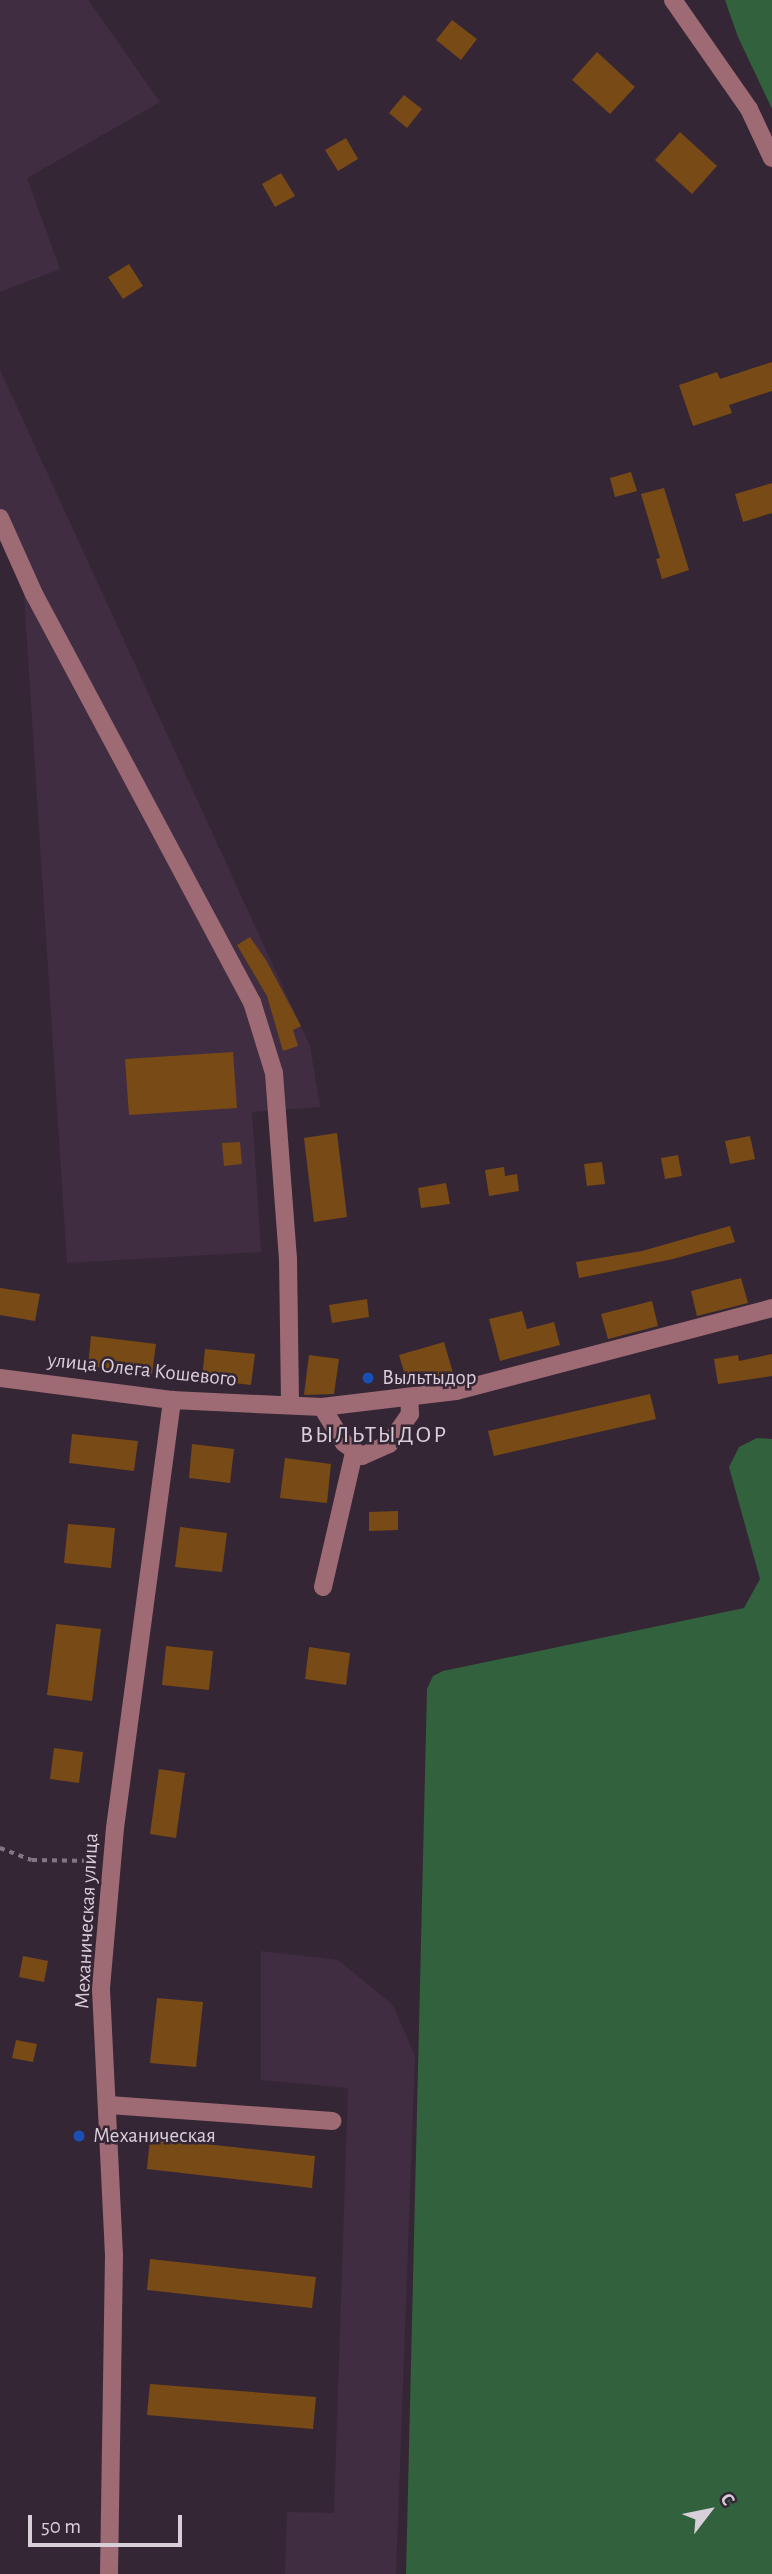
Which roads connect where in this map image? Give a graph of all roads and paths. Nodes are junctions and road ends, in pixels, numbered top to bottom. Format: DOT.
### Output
graph roads {
  1 [pos="673,0"];
  2 [pos="772,158"];
  3 [pos="0,518"];
  4 [pos="772,1308"];
  5 [pos="0,1378"];
  6 [pos="409,1397"];
  7 [pos="172,1400"];
  8 [pos="290,1404"];
  9 [pos="322,1407"];
  10 [pos="354,1453"];
  11 [pos="323,1587"];
  12 [pos="0,1848"];
  13 [pos="96,1861"];
  14 [pos="108,2105"];
  15 [pos="332,2121"];
  16 [pos="109,2574"];
  1 -- 2 [label="street"];
  3 -- 8 [label="street"];
  4 -- 6 [label="street, улица Олега Кошевого"];
  5 -- 7 [label="street, улица Олега Кошевого"];
  6 -- 9 [label="street, улица Олега Кошевого"];
  6 -- 10 [label="street"];
  7 -- 8 [label="street, улица Олега Кошевого"];
  7 -- 14 [label="street, Механическая улица"];
  8 -- 9 [label="street, улица Олега Кошевого"];
  9 -- 10 [label="street"];
  10 -- 11 [label="street"];
  12 -- 13 [label="path"];
  14 -- 15 [label="street"];
  14 -- 16 [label="street, Механическая улица"];
}
